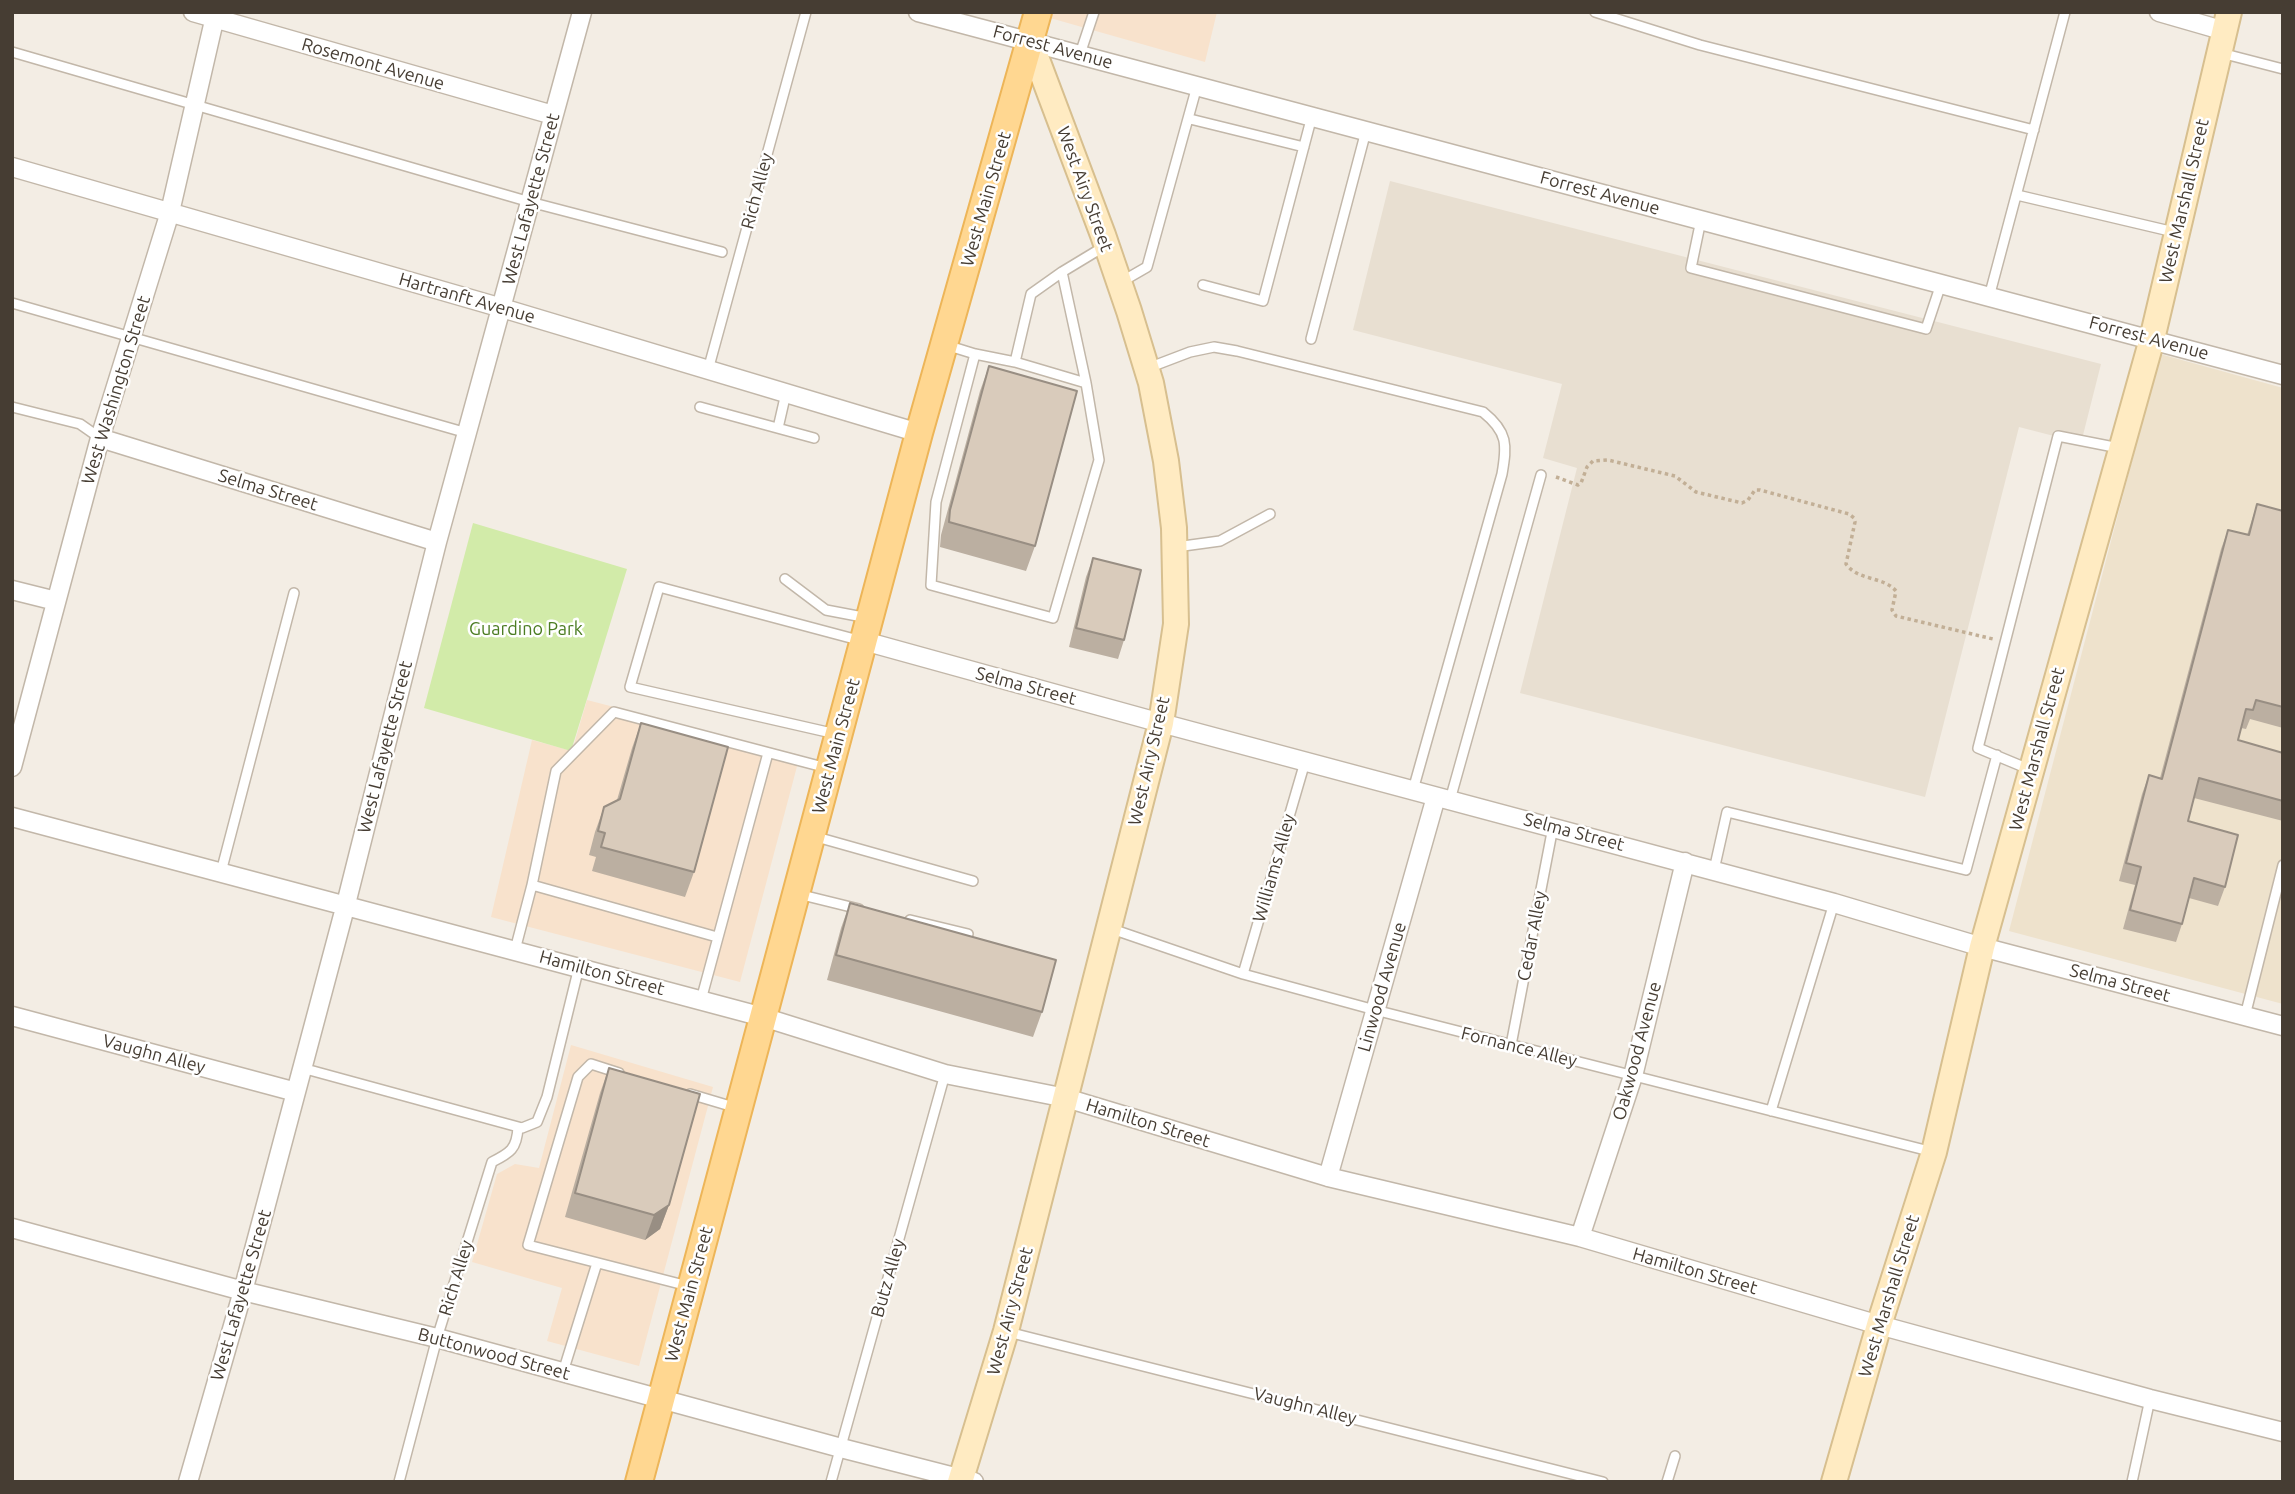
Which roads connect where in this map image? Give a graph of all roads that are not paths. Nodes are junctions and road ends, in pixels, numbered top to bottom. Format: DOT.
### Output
graph roads {
  1 [pos="193,12"];
  2 [pos="582,12"];
  3 [pos="806,12"];
  4 [pos="918,12"];
  5 [pos="1038,12"];
  6 [pos="1094,12"];
  7 [pos="1595,12"];
  8 [pos="2065,12"];
  9 [pos="2159,12"];
  10 [pos="216,15"];
  11 [pos="2224,32"];
  12 [pos="1030,41"];
  13 [pos="12,52"];
  14 [pos="1080,54"];
  15 [pos="2283,69"];
  16 [pos="1197,86"];
  17 [pos="194,106"];
  18 [pos="553,115"];
  19 [pos="1312,116"];
  20 [pos="1190,118"];
  21 [pos="2034,130"];
  22 [pos="1366,131"];
  23 [pos="1304,146"];
  24 [pos="12,167"];
  25 [pos="2017,195"];
  26 [pos="530,202"];
  27 [pos="170,212"];
  28 [pos="1700,220"];
  29 [pos="2176,232"];
  30 [pos="1106,245"];
  31 [pos="722,252"];
  32 [pos="1062,272"];
  33 [pos="1119,283"];
  34 [pos="1941,284"];
  35 [pos="1203,285"];
  36 [pos="1989,297"];
  37 [pos="12,303"];
  38 [pos="502,308"];
  39 [pos="131,336"];
  40 [pos="1311,339"];
  41 [pos="2152,339"];
  42 [pos="945,344"];
  43 [pos="975,354"];
  44 [pos="1015,362"];
  45 [pos="1146,368"];
  46 [pos="708,370"];
  47 [pos="2283,374"];
  48 [pos="1086,383"];
  49 [pos="786,393"];
  50 [pos="12,407"];
  51 [pos="700,407"];
  52 [pos="778,428"];
  53 [pos="467,433"];
  54 [pos="919,433"];
  55 [pos="100,438"];
  56 [pos="814,438"];
  57 [pos="2120,448"];
  58 [pos="1541,475"];
  59 [pos="1270,514"];
  60 [pos="437,542"];
  61 [pos="1174,547"];
  62 [pos="785,579"];
  63 [pos="12,590"];
  64 [pos="294,593"];
  65 [pos="56,601"];
  66 [pos="867,630"];
  67 [pos="1161,723"];
  68 [pos="839,734"];
  69 [pos="768,753"];
  70 [pos="1997,755"];
  71 [pos="1305,762"];
  72 [pos="12,767"];
  73 [pos="830,769"];
  74 [pos="2031,770"];
  75 [pos="1413,790"];
  76 [pos="1443,798"];
  77 [pos="12,817"];
  78 [pos="1553,827"];
  79 [pos="812,835"];
  80 [pos="1685,862"];
  81 [pos="2283,865"];
  82 [pos="1714,870"];
  83 [pos="221,872"];
  84 [pos="973,881"];
  85 [pos="533,885"];
  86 [pos="796,894"];
  87 [pos="1834,903"];
  88 [pos="346,904"];
  89 [pos="876,912"];
  90 [pos="902,919"];
  91 [pos="1108,928"];
  92 [pos="968,934"];
  93 [pos="717,937"];
  94 [pos="1982,947"];
  95 [pos="515,950"];
  96 [pos="579,967"];
  97 [pos="1243,974"];
  98 [pos="701,1000"];
  99 [pos="1375,1010"];
  100 [pos="12,1016"];
  101 [pos="2245,1016"];
  102 [pos="763,1017"];
  103 [pos="2283,1026"];
  104 [pos="1511,1045"];
  105 [pos="302,1068"];
  106 [pos="945,1074"];
  107 [pos="628,1075"];
  108 [pos="1633,1076"];
  109 [pos="677,1090"];
  110 [pos="296,1092"];
  111 [pos="1066,1098"];
  112 [pos="738,1108"];
  113 [pos="1771,1111"];
  114 [pos="518,1127"];
  115 [pos="1934,1152"];
  116 [pos="1328,1177"];
  117 [pos="12,1228"];
  118 [pos="1580,1237"];
  119 [pos="597,1263"];
  120 [pos="691,1286"];
  121 [pos="243,1291"];
  122 [pos="1879,1325"];
  123 [pos="1006,1331"];
  124 [pos="438,1338"];
  125 [pos="563,1372"];
  126 [pos="661,1398"];
  127 [pos="2150,1399"];
  128 [pos="2283,1433"];
  129 [pos="841,1448"];
  130 [pos="1675,1456"];
  131 [pos="965,1480"];
  132 [pos="188,1482"];
  133 [pos="398,1482"];
  134 [pos="639,1482"];
  135 [pos="831,1482"];
  136 [pos="1603,1482"];
  137 [pos="1667,1482"];
  138 [pos="1833,1482"];
  139 [pos="2132,1482"];
  1 -- 10 [label="street, Rosemont Avenue"];
  2 -- 18 [label="street, West Lafayette Street"];
  3 -- 46 [label="lane, Rich Alley"];
  4 -- 12 [label="street, Forrest Avenue"];
  5 -- 12 [label="main road, West Main Street"];
  6 -- 14 [label="lane"];
  7 -- 21 [label="lane"];
  8 -- 21 [label="lane"];
  9 -- 11 [label="street"];
  10 -- 17 [label="street, West Washington Street"];
  10 -- 18 [label="street, Rosemont Avenue"];
  11 -- 15 [label="lane"];
  11 -- 29 [label="main road, West Marshall Street"];
  12 -- 14 [label="street, Forrest Avenue"];
  12 -- 30 [label="main road, West Airy Street"];
  12 -- 42 [label="main road, West Main Street"];
  13 -- 17 [label="lane"];
  14 -- 16 [label="street, Forrest Avenue"];
  16 -- 19 [label="street, Forrest Avenue"];
  16 -- 20 [label="lane"];
  17 -- 26 [label="lane"];
  17 -- 27 [label="street, West Washington Street"];
  18 -- 26 [label="street, West Lafayette Street"];
  19 -- 22 [label="street, Forrest Avenue"];
  19 -- 23 [label="lane"];
  20 -- 23 [label="lane"];
  20 -- 33 [label="lane"];
  21 -- 25 [label="lane"];
  22 -- 28 [label="street, Forrest Avenue"];
  22 -- 40 [label="lane"];
  23 -- 35 [label="lane"];
  24 -- 27 [label="street, Hartranft Avenue"];
  25 -- 29 [label="lane"];
  25 -- 36 [label="lane"];
  26 -- 31 [label="lane"];
  26 -- 38 [label="street, West Lafayette Street"];
  27 -- 38 [label="street, Hartranft Avenue"];
  27 -- 39 [label="street, West Washington Street"];
  28 -- 34 [label="street, Forrest Avenue"];
  28 -- 34 [label="lane"];
  29 -- 41 [label="main road, West Marshall Street"];
  30 -- 32 [label="lane"];
  30 -- 33 [label="main road, West Airy Street"];
  32 -- 44 [label="lane"];
  32 -- 48 [label="lane"];
  33 -- 45 [label="main road, West Airy Street"];
  34 -- 36 [label="street, Forrest Avenue"];
  36 -- 41 [label="street, Forrest Avenue"];
  37 -- 39 [label="lane"];
  38 -- 46 [label="street, Hartranft Avenue"];
  38 -- 53 [label="street, West Lafayette Street"];
  39 -- 53 [label="lane"];
  39 -- 55 [label="street, West Washington Street"];
  41 -- 47 [label="street, Forrest Avenue"];
  41 -- 57 [label="main road, West Marshall Street"];
  42 -- 43 [label="lane"];
  42 -- 54 [label="main road, West Main Street"];
  43 -- 44 [label="lane"];
  43 -- 48 [label="lane"];
  44 -- 48 [label="lane"];
  45 -- 61 [label="main road, West Airy Street"];
  45 -- 75 [label="lane"];
  46 -- 49 [label="street, Hartranft Avenue"];
  49 -- 52 [label="lane"];
  49 -- 54 [label="street, Hartranft Avenue"];
  50 -- 55 [label="lane"];
  51 -- 52 [label="lane"];
  52 -- 56 [label="lane"];
  53 -- 60 [label="street, West Lafayette Street"];
  54 -- 66 [label="main road, West Main Street"];
  55 -- 60 [label="street, Selma Street"];
  55 -- 65 [label="street, West Washington Street"];
  57 -- 70 [label="lane"];
  57 -- 74 [label="main road, West Marshall Street"];
  58 -- 76 [label="lane"];
  59 -- 61 [label="lane"];
  60 -- 88 [label="street, West Lafayette Street"];
  61 -- 67 [label="main road, West Airy Street"];
  62 -- 66 [label="lane"];
  63 -- 65 [label="street"];
  64 -- 83 [label="lane"];
  65 -- 72 [label="street, West Washington Street"];
  66 -- 67 [label="street, Selma Street"];
  66 -- 68 [label="main road, West Main Street"];
  66 -- 68 [label="lane"];
  67 -- 71 [label="street, Selma Street"];
  67 -- 91 [label="main road, West Airy Street"];
  68 -- 73 [label="main road, West Main Street"];
  69 -- 73 [label="lane"];
  69 -- 85 [label="lane"];
  69 -- 93 [label="lane"];
  70 -- 74 [label="lane"];
  70 -- 82 [label="lane"];
  71 -- 75 [label="street, Selma Street"];
  71 -- 97 [label="lane, Williams Alley"];
  73 -- 79 [label="main road, West Main Street"];
  74 -- 94 [label="main road, West Marshall Street"];
  75 -- 76 [label="street, Selma Street"];
  76 -- 78 [label="street, Selma Street"];
  76 -- 99 [label="street, Linwood Avenue"];
  77 -- 83 [label="street, Hamilton Street"];
  78 -- 80 [label="street, Selma Street"];
  78 -- 104 [label="lane, Cedar Alley"];
  79 -- 84 [label="lane"];
  79 -- 86 [label="main road, West Main Street"];
  80 -- 82 [label="street, Selma Street"];
  80 -- 108 [label="street, Oakwood Avenue"];
  81 -- 101 [label="lane"];
  82 -- 87 [label="street, Selma Street"];
  83 -- 88 [label="street, Hamilton Street"];
  85 -- 93 [label="lane"];
  85 -- 95 [label="lane"];
  86 -- 89 [label="lane"];
  86 -- 102 [label="main road, West Main Street"];
  87 -- 94 [label="street, Selma Street"];
  87 -- 113 [label="lane"];
  88 -- 95 [label="street, Hamilton Street"];
  88 -- 105 [label="street, West Lafayette Street"];
  90 -- 92 [label="lane"];
  91 -- 97 [label="lane, Fornance Alley"];
  91 -- 111 [label="main road, West Airy Street"];
  93 -- 98 [label="lane"];
  94 -- 101 [label="street, Selma Street"];
  94 -- 115 [label="main road, West Marshall Street"];
  95 -- 96 [label="street, Hamilton Street"];
  96 -- 98 [label="street, Hamilton Street"];
  96 -- 114 [label="lane"];
  97 -- 99 [label="lane, Fornance Alley"];
  98 -- 102 [label="street, Hamilton Street"];
  99 -- 104 [label="lane, Fornance Alley"];
  99 -- 116 [label="street, Linwood Avenue"];
  100 -- 110 [label="street, Vaughn Alley"];
  101 -- 103 [label="street, Selma Street"];
  102 -- 106 [label="street, Hamilton Street"];
  102 -- 112 [label="main road, West Main Street"];
  104 -- 108 [label="lane, Fornance Alley"];
  105 -- 110 [label="street, West Lafayette Street"];
  105 -- 114 [label="lane"];
  106 -- 111 [label="street, Hamilton Street"];
  106 -- 129 [label="lane, Butz Alley"];
  107 -- 119 [label="lane"];
  108 -- 113 [label="lane, Fornance Alley"];
  108 -- 118 [label="street, Oakwood Avenue"];
  109 -- 112 [label="lane"];
  110 -- 121 [label="street, West Lafayette Street"];
  111 -- 116 [label="street, Hamilton Street"];
  111 -- 123 [label="main road, West Airy Street"];
  112 -- 120 [label="main road, West Main Street"];
  113 -- 115 [label="lane, Fornance Alley"];
  114 -- 124 [label="lane, Rich Alley"];
  115 -- 122 [label="main road, West Marshall Street"];
  116 -- 118 [label="street, Hamilton Street"];
  117 -- 121 [label="street, Buttonwood Street"];
  118 -- 122 [label="street, Hamilton Street"];
  119 -- 120 [label="lane"];
  119 -- 125 [label="lane"];
  120 -- 126 [label="main road, West Main Street"];
  121 -- 124 [label="street, Buttonwood Street"];
  121 -- 132 [label="street, West Lafayette Street"];
  122 -- 127 [label="street, Hamilton Street"];
  122 -- 138 [label="main road, West Marshall Street"];
  123 -- 131 [label="main road, West Airy Street"];
  123 -- 136 [label="lane, Vaughn Alley"];
  124 -- 125 [label="street, Buttonwood Street"];
  124 -- 133 [label="lane, Rich Alley"];
  125 -- 126 [label="street, Buttonwood Street"];
  126 -- 129 [label="street, Buttonwood Street"];
  126 -- 134 [label="main road, West Main Street"];
  127 -- 128 [label="street, Hamilton Street"];
  127 -- 139 [label="lane"];
  129 -- 131 [label="street, Buttonwood Street"];
  129 -- 135 [label="lane, Butz Alley"];
  130 -- 137 [label="lane"];
}
